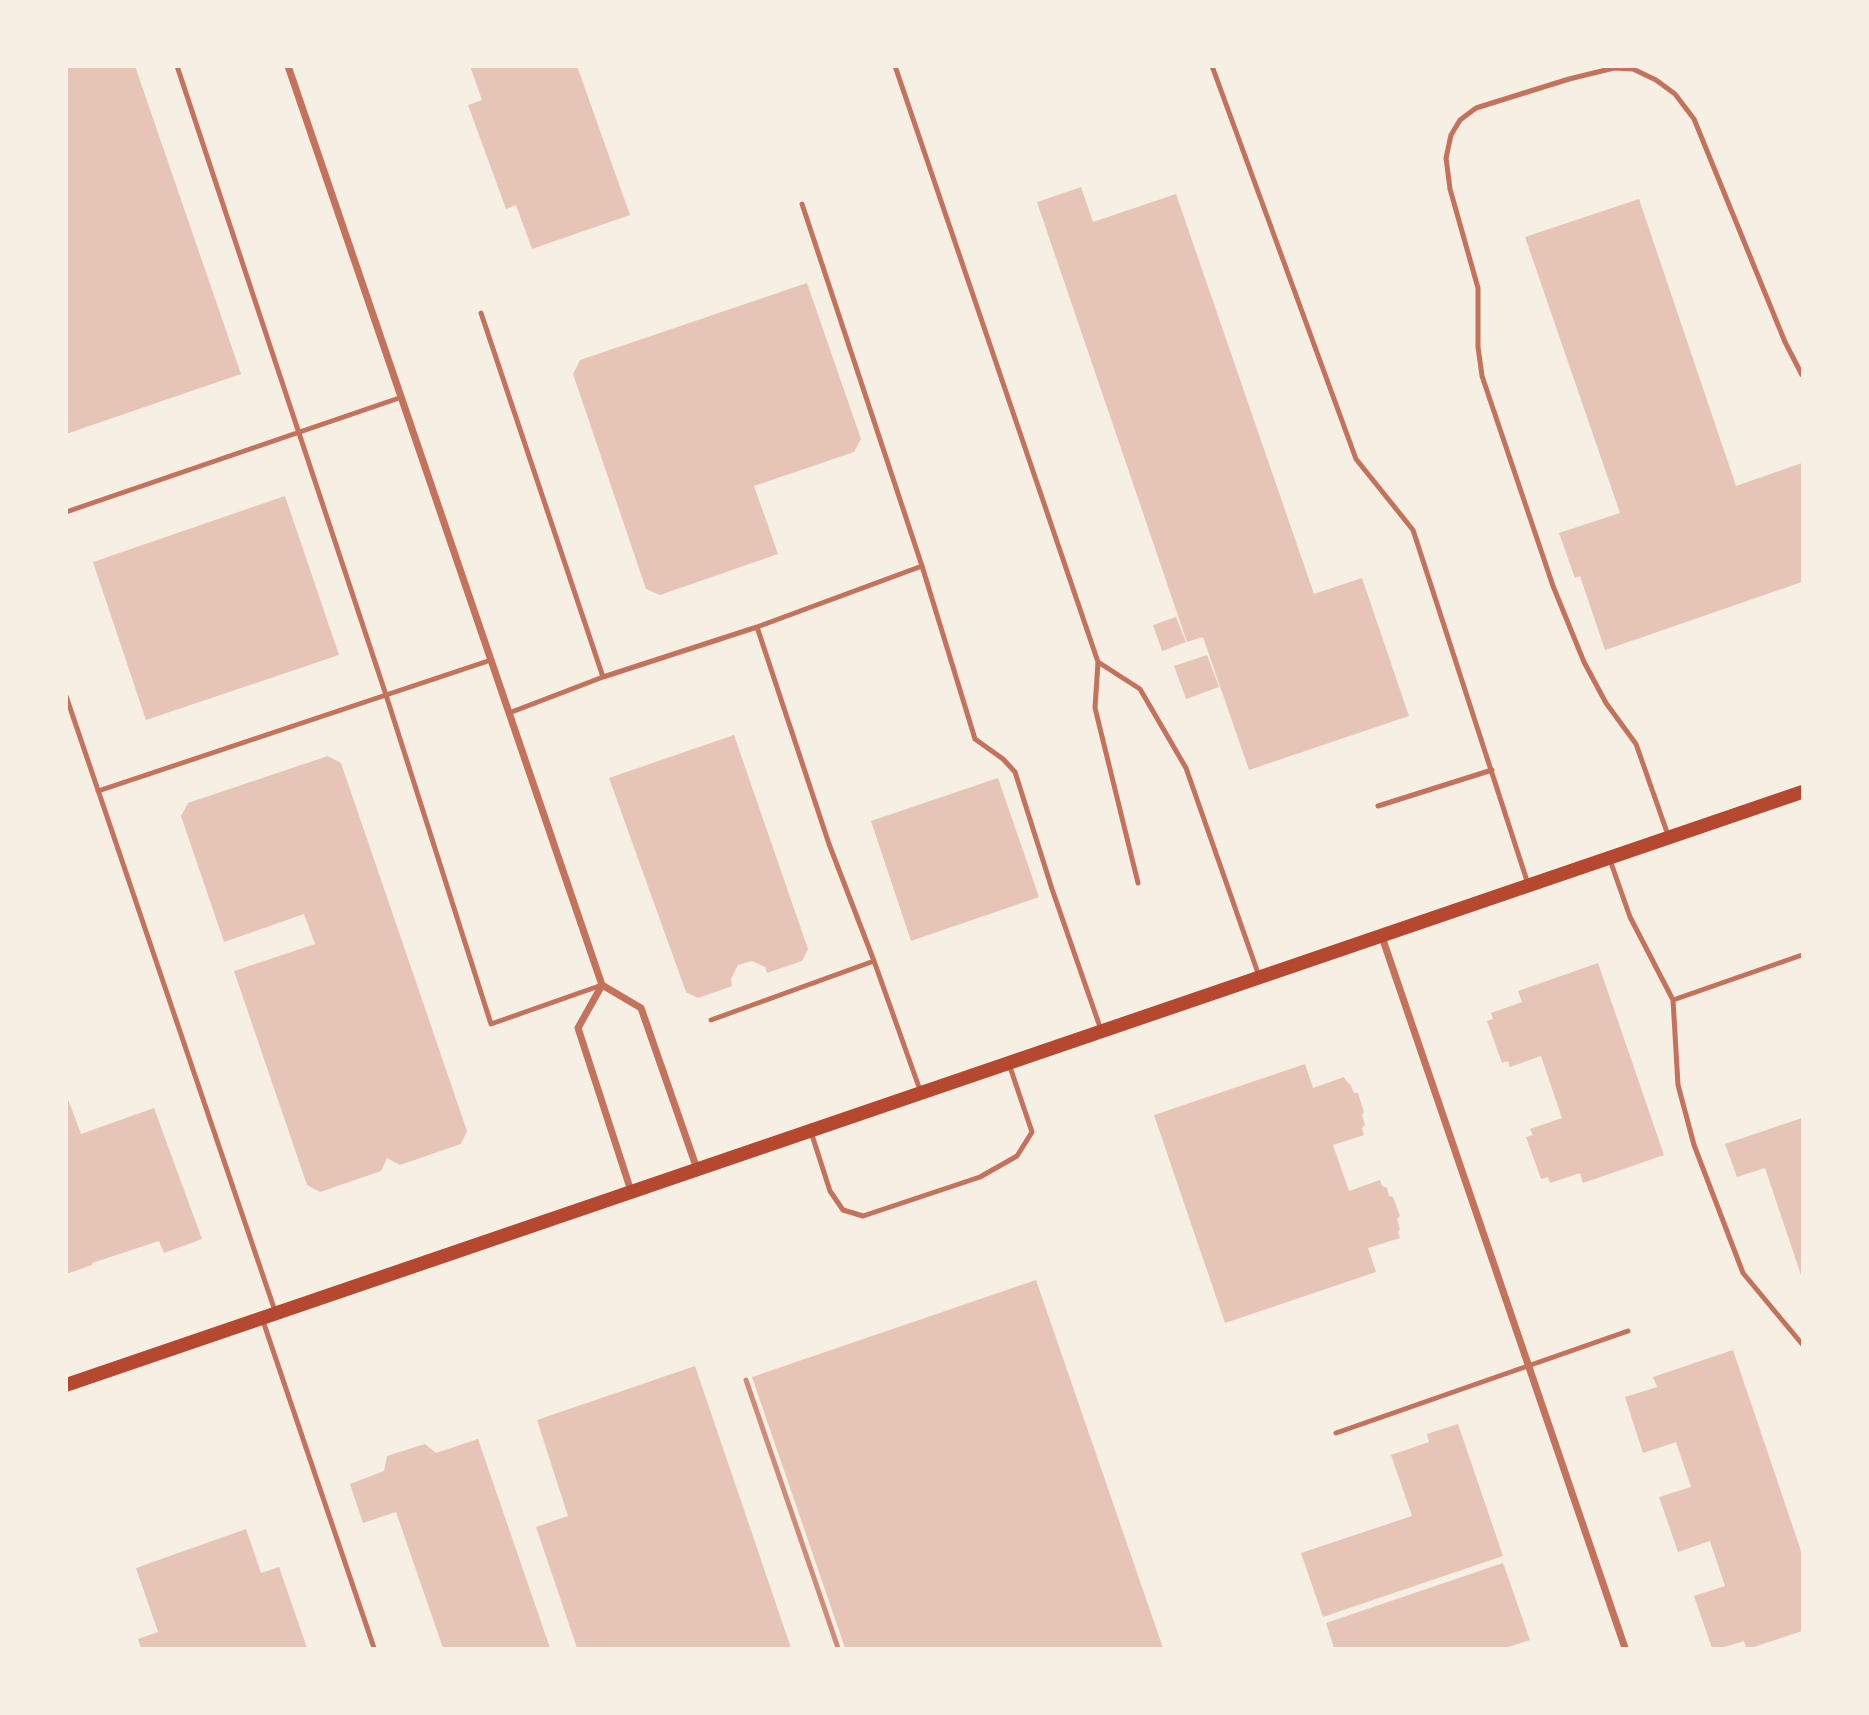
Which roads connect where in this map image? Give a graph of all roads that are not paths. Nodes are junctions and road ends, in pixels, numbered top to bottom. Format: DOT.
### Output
graph roads {
  1 [pos="177,66"];
  2 [pos="288,66"];
  3 [pos="895,66"];
  4 [pos="1212,66"];
  5 [pos="802,204"];
  6 [pos="481,313"];
  7 [pos="1802,374"];
  8 [pos="402,397"];
  9 [pos="298,434"];
  10 [pos="66,512"];
  11 [pos="922,566"];
  12 [pos="758,628"];
  13 [pos="491,660"];
  14 [pos="1098,663"];
  15 [pos="603,677"];
  16 [pos="386,695"];
  17 [pos="66,696"];
  18 [pos="509,713"];
  19 [pos="1492,770"];
  20 [pos="98,791"];
  21 [pos="1802,792"];
  22 [pos="1378,806"];
  23 [pos="1669,838"];
  24 [pos="1610,859"];
  25 [pos="1138,883"];
  26 [pos="1529,887"];
  27 [pos="1382,937"];
  28 [pos="1802,955"];
  29 [pos="874,961"];
  30 [pos="1260,978"];
  31 [pos="602,985"];
  32 [pos="1673,1000"];
  33 [pos="711,1020"];
  34 [pos="1102,1032"];
  35 [pos="1009,1064"];
  36 [pos="921,1093"];
  37 [pos="811,1131"];
  38 [pos="697,1170"];
  39 [pos="631,1191"];
  40 [pos="269,1316"];
  41 [pos="1628,1331"];
  42 [pos="1802,1345"];
  43 [pos="1529,1365"];
  44 [pos="66,1385"];
  45 [pos="1336,1433"];
  46 [pos="374,1648"];
  47 [pos="1625,1648"];
  1 -- 9 [label="lane"];
  2 -- 8 [label="street"];
  3 -- 14 [label="lane"];
  4 -- 19 [label="lane"];
  5 -- 11 [label="lane"];
  6 -- 15 [label="lane"];
  7 -- 23 [label="lane"];
  8 -- 9 [label="lane"];
  8 -- 13 [label="street"];
  9 -- 10 [label="lane"];
  9 -- 16 [label="lane"];
  11 -- 12 [label="lane"];
  11 -- 34 [label="lane"];
  12 -- 15 [label="lane"];
  12 -- 29 [label="lane"];
  13 -- 16 [label="lane"];
  13 -- 18 [label="street"];
  14 -- 25 [label="lane"];
  14 -- 30 [label="lane"];
  15 -- 18 [label="lane"];
  16 -- 20 [label="lane"];
  16 -- 31 [label="lane"];
  17 -- 20 [label="lane"];
  18 -- 31 [label="street"];
  19 -- 22 [label="lane"];
  19 -- 26 [label="lane"];
  20 -- 40 [label="lane"];
  21 -- 23 [label="main road"];
  23 -- 24 [label="main road"];
  24 -- 26 [label="main road"];
  24 -- 32 [label="lane"];
  26 -- 27 [label="main road"];
  27 -- 30 [label="main road"];
  27 -- 43 [label="street"];
  28 -- 32 [label="lane"];
  29 -- 33 [label="lane"];
  29 -- 36 [label="lane"];
  30 -- 34 [label="main road"];
  31 -- 38 [label="street"];
  31 -- 39 [label="street"];
  32 -- 42 [label="lane"];
  34 -- 35 [label="main road"];
  35 -- 36 [label="main road"];
  35 -- 37 [label="lane"];
  36 -- 37 [label="main road"];
  37 -- 38 [label="main road"];
  38 -- 39 [label="main road"];
  39 -- 40 [label="main road"];
  40 -- 44 [label="main road"];
  40 -- 46 [label="lane"];
  41 -- 43 [label="lane"];
  43 -- 45 [label="lane"];
  43 -- 47 [label="street"];
}
